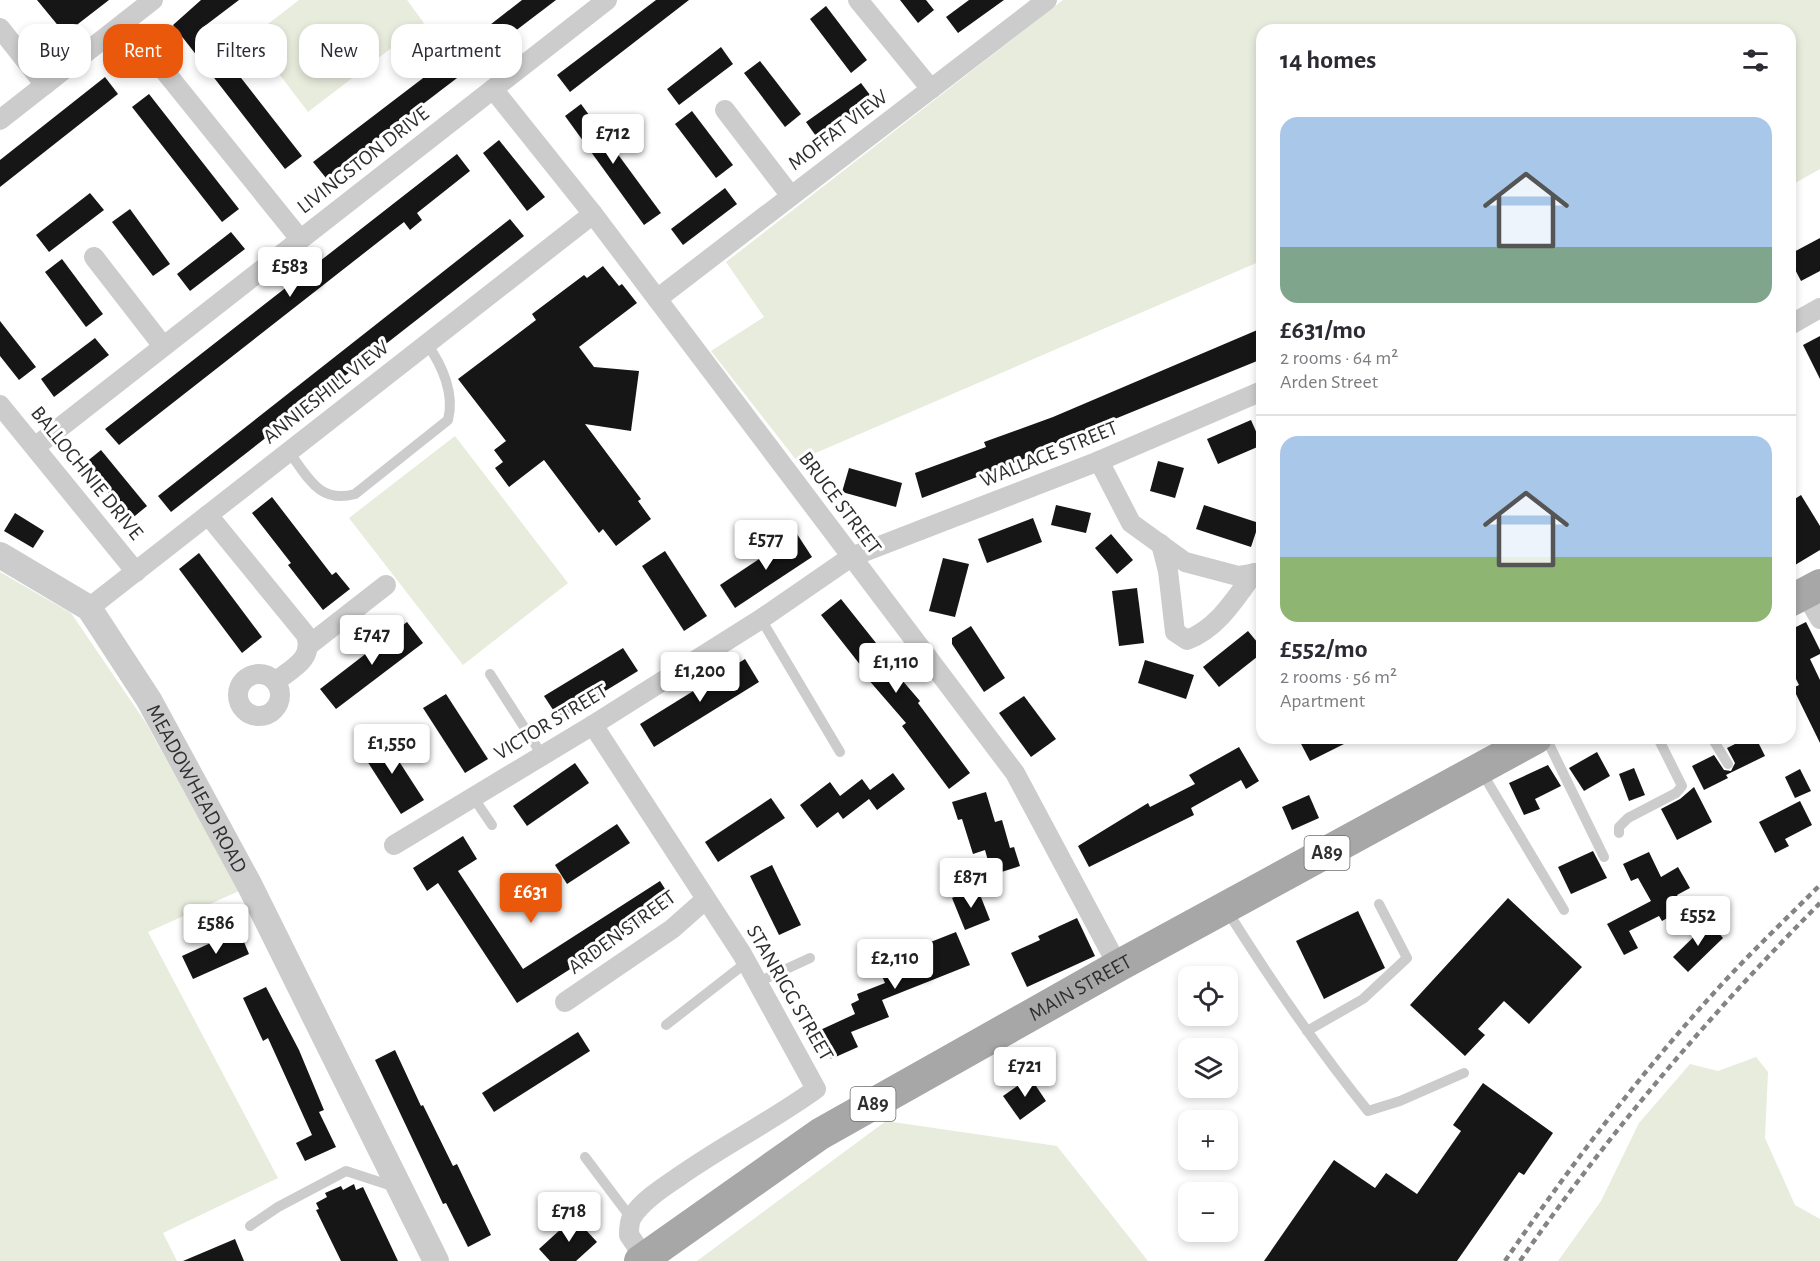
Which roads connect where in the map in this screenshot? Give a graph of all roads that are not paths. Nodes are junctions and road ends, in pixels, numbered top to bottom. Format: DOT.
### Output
graph roads {
  1 [pos="153,0"];
  2 [pos="607,0"];
  3 [pos="858,0"];
  4 [pos="1047,0"];
  5 [pos="124,22"];
  6 [pos="0,28"];
  7 [pos="45,85"];
  8 [pos="493,89"];
  9 [pos="931,89"];
  10 [pos="725,110"];
  11 [pos="0,120"];
  12 [pos="791,196"];
  13 [pos="593,214"];
  14 [pos="300,239"];
  15 [pos="94,257"];
  16 [pos="657,299"];
  17 [pos="1820,308"];
  18 [pos="1796,322"];
  19 [pos="427,344"];
  20 [pos="163,346"];
  21 [pos="1256,394"];
  22 [pos="0,405"];
  23 [pos="35,447"];
  24 [pos="289,452"];
  25 [pos="1099,461"];
  26 [pos="208,515"];
  27 [pos="1161,544"];
  28 [pos="0,555"];
  29 [pos="851,557"];
  30 [pos="136,572"];
  31 [pos="1256,573"];
  32 [pos="1256,575"];
  33 [pos="386,585"];
  34 [pos="89,608"];
  35 [pos="761,619"];
  36 [pos="309,645"];
  37 [pos="490,674"];
  38 [pos="276,681"];
  39 [pos="593,725"];
  40 [pos="1523,744"];
  41 [pos="1549,744"];
  42 [pos="1661,744"];
  43 [pos="1716,744"];
  44 [pos="840,752"];
  45 [pos="542,755"];
  46 [pos="1495,757"];
  47 [pos="1728,764"];
  48 [pos="473,797"];
  49 [pos="492,825"];
  50 [pos="1619,834"];
  51 [pos="394,845"];
  52 [pos="1604,856"];
  53 [pos="706,899"];
  54 [pos="1379,904"];
  55 [pos="1226,909"];
  56 [pos="1564,910"];
  57 [pos="810,958"];
  58 [pos="747,962"];
  59 [pos="1118,966"];
  60 [pos="758,982"];
  61 [pos="565,1002"];
  62 [pos="666,1025"];
  63 [pos="1307,1031"];
  64 [pos="1464,1073"];
  65 [pos="585,1157"];
  66 [pos="397,1187"];
  67 [pos="631,1218"];
  68 [pos="250,1226"];
  69 [pos="642,1259"];
  70 [pos="436,1261"];
  1 -- 5 [label="street"];
  2 -- 8 [label="street, LIVINGSTON DRIVE"];
  3 -- 9 [label="street"];
  4 -- 9 [label="street, MOFFAT VIEW"];
  5 -- 7 [label="street"];
  5 -- 14 [label="street"];
  6 -- 7 [label="street"];
  7 -- 11 [label="street"];
  8 -- 13 [label="street, BRUCE STREET"];
  8 -- 14 [label="street, LIVINGSTON DRIVE"];
  9 -- 12 [label="street, MOFFAT VIEW"];
  10 -- 12 [label="street"];
  12 -- 16 [label="street, MOFFAT VIEW"];
  13 -- 16 [label="street, BRUCE STREET"];
  13 -- 19 [label="street, ANNIESHILL VIEW"];
  14 -- 20 [label="street, LIVINGSTON DRIVE"];
  15 -- 20 [label="street"];
  16 -- 29 [label="street, BRUCE STREET"];
  17 -- 18 [label="street"];
  19 -- 24 [label="street, ANNIESHILL VIEW"];
  19 -- 24 [label="lane"];
  20 -- 23 [label="street, LIVINGSTON DRIVE"];
  21 -- 25 [label="street, WALLACE STREET"];
  22 -- 23 [label="street, BALLOCHNIE DRIVE"];
  23 -- 30 [label="street, BALLOCHNIE DRIVE"];
  24 -- 26 [label="street, ANNIESHILL VIEW"];
  25 -- 27 [label="street"];
  25 -- 29 [label="street, WALLACE STREET"];
  26 -- 30 [label="street, ANNIESHILL VIEW"];
  26 -- 36 [label="street"];
  27 -- 31 [label="street"];
  27 -- 32 [label="street"];
  28 -- 34 [label="street, MEADOWHEAD ROAD"];
  29 -- 35 [label="street, VICTOR STREET"];
  29 -- 59 [label="street, BRUCE STREET"];
  30 -- 34 [label="street, ANNIESHILL VIEW"];
  33 -- 36 [label="street"];
  34 -- 66 [label="street, MEADOWHEAD ROAD"];
  35 -- 39 [label="street, VICTOR STREET"];
  35 -- 44 [label="lane"];
  36 -- 38 [label="street"];
  37 -- 45 [label="lane"];
  39 -- 45 [label="street, VICTOR STREET"];
  39 -- 53 [label="street, STANRIGG STREET"];
  40 -- 46 [label="main road, MAIN STREET / A89"];
  41 -- 52 [label="lane"];
  42 -- 50 [label="lane"];
  43 -- 47 [label="lane"];
  45 -- 48 [label="street, VICTOR STREET"];
  46 -- 55 [label="main road, MAIN STREET / A89"];
  46 -- 56 [label="lane"];
  48 -- 49 [label="lane"];
  48 -- 51 [label="street, VICTOR STREET"];
  53 -- 58 [label="street, STANRIGG STREET"];
  53 -- 61 [label="street, ARDEN STREET"];
  54 -- 63 [label="lane"];
  55 -- 59 [label="main road, MAIN STREET / A89"];
  55 -- 63 [label="lane"];
  57 -- 60 [label="lane"];
  58 -- 60 [label="street, STANRIGG STREET"];
  58 -- 62 [label="lane"];
  59 -- 69 [label="main road, MAIN STREET / A89"];
  60 -- 67 [label="street, STANRIGG STREET"];
  63 -- 64 [label="lane"];
  65 -- 67 [label="lane"];
  66 -- 68 [label="lane"];
  66 -- 70 [label="street, MEADOWHEAD ROAD"];
  67 -- 69 [label="street"];
}
